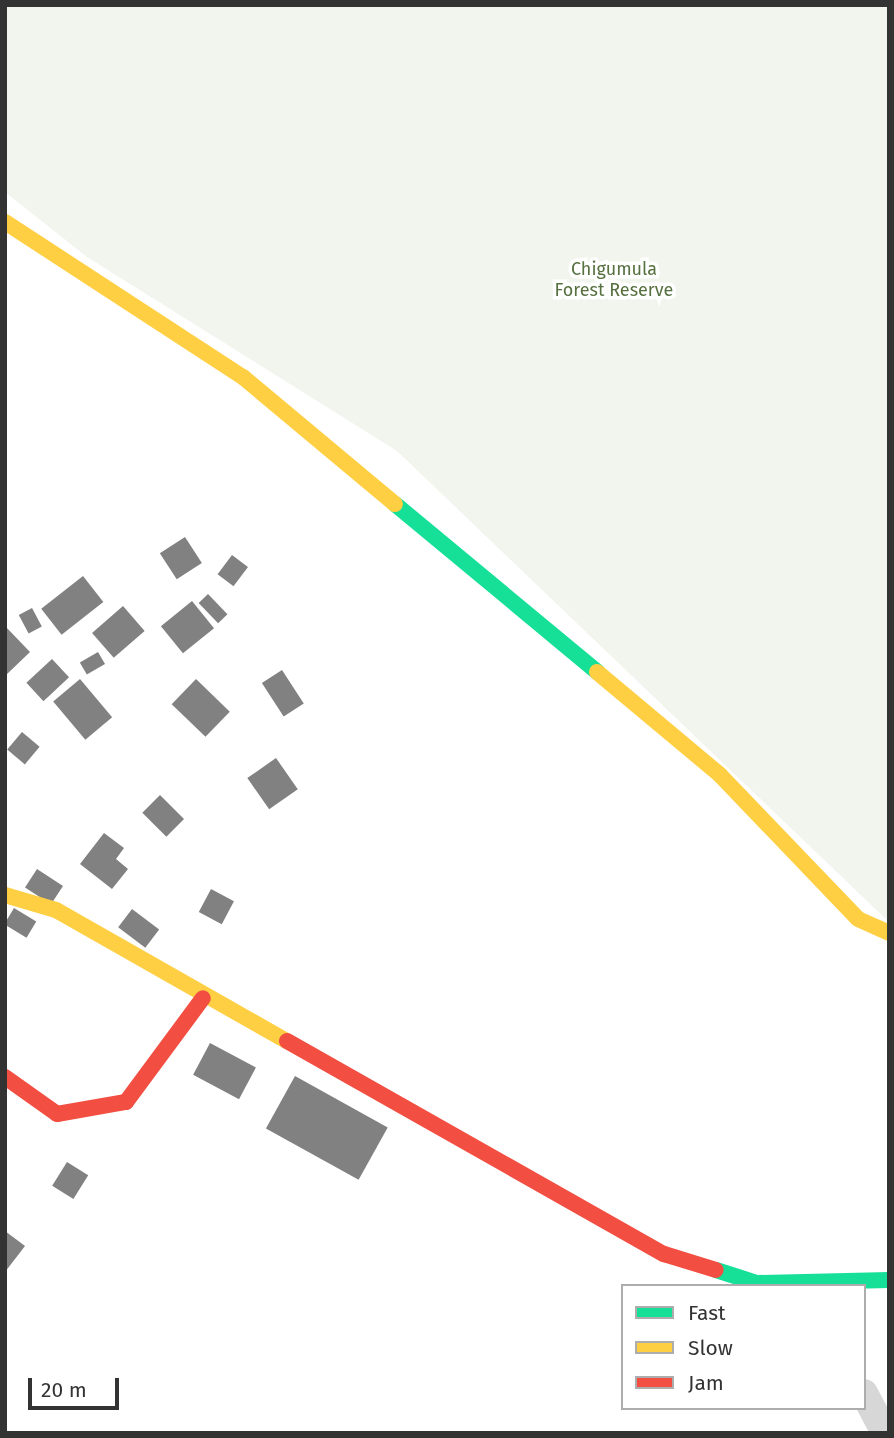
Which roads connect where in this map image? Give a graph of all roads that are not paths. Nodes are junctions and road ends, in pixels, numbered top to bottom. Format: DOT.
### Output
graph roads {
  1 [pos="5,222"];
  2 [pos="5,895"];
  3 [pos="889,933"];
  4 [pos="203,998"];
  5 [pos="5,1077"];
  6 [pos="889,1280"];
  7 [pos="758,1284"];
  8 [pos="866,1397"];
  9 [pos="885,1433"];
  1 -- 3 [label="street"];
  2 -- 4 [label="street"];
  4 -- 5 [label="street"];
  4 -- 7 [label="street"];
  6 -- 7 [label="street"];
  8 -- 9 [label="street"];
}
